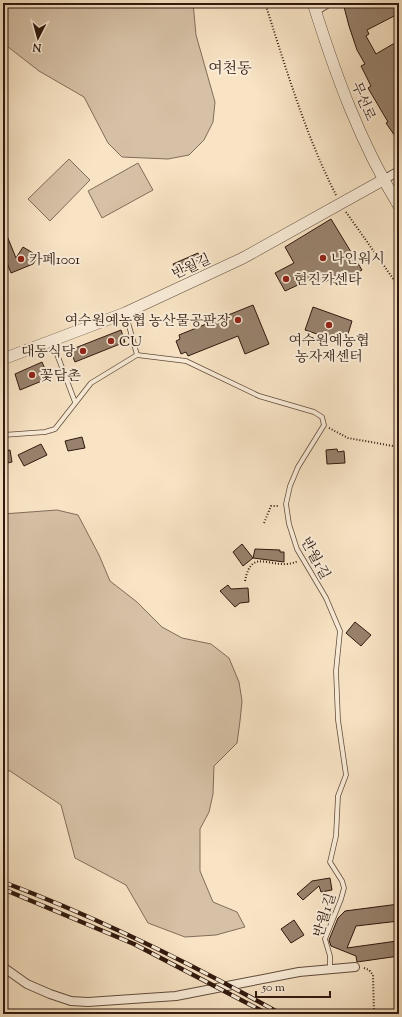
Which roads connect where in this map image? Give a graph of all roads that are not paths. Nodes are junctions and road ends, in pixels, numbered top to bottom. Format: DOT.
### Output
graph roads {
  1 [pos="328,3"];
  2 [pos="314,7"];
  3 [pos="399,171"];
  4 [pos="383,180"];
  5 [pos="399,206"];
  6 [pos="125,313"];
  7 [pos="52,341"];
  8 [pos="137,355"];
  9 [pos="3,359"];
  10 [pos="75,402"];
  11 [pos="3,435"];
  12 [pos="3,967"];
  13 [pos="355,968"];
  14 [pos="330,969"];
  1 -- 2 [label="street"];
  2 -- 4 [label="street, 무선로"];
  3 -- 4 [label="street"];
  4 -- 5 [label="street, 무선로"];
  4 -- 6 [label="street, 반월길"];
  6 -- 7 [label="street, 반월길"];
  6 -- 8 [label="lane"];
  7 -- 9 [label="street, 반월길"];
  7 -- 10 [label="lane"];
  8 -- 10 [label="lane"];
  8 -- 14 [label="lane, 반월1길"];
  10 -- 11 [label="lane"];
  12 -- 14 [label="street"];
  13 -- 14 [label="street"];
}
